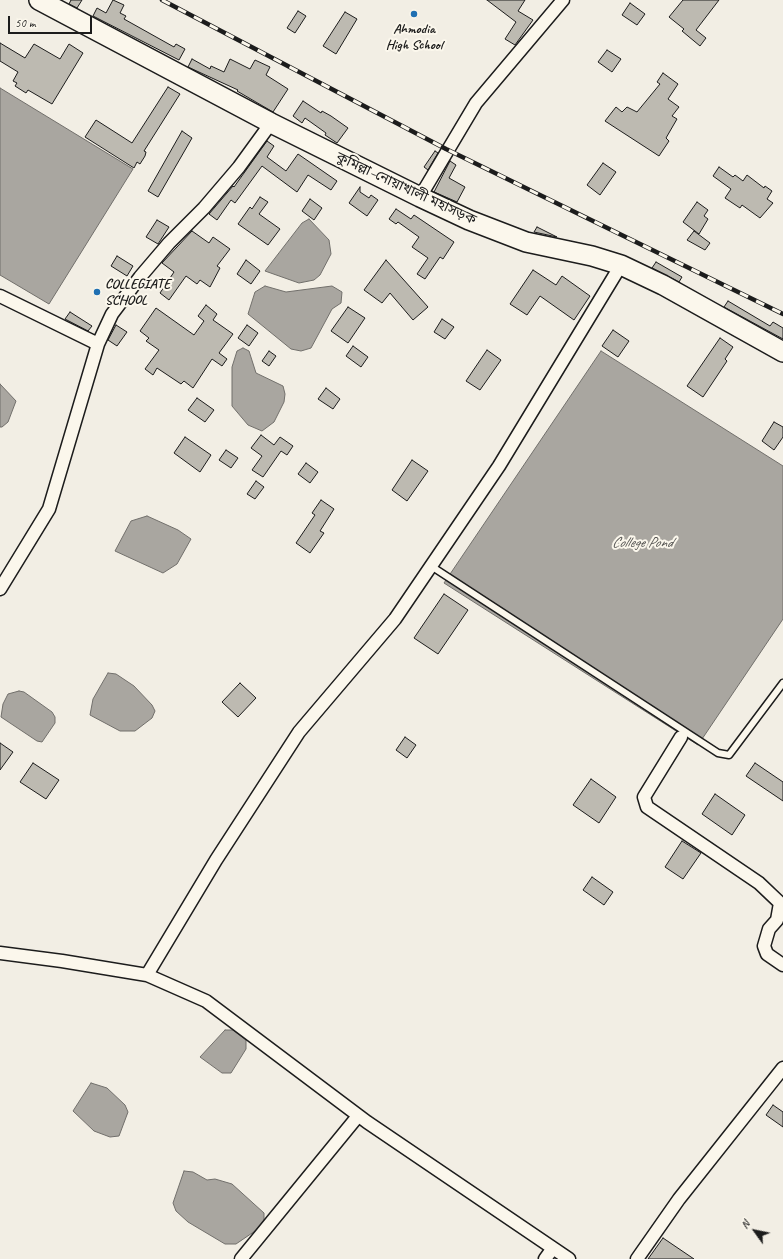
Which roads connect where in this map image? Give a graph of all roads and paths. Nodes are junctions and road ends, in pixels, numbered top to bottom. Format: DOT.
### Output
graph roads {
  1 [pos="39,0"];
  2 [pos="563,0"];
  3 [pos="271,123"];
  4 [pos="420,197"];
  5 [pos="621,265"];
  6 [pos="0,296"];
  7 [pos="98,344"];
  8 [pos="783,352"];
  9 [pos="431,566"];
  10 [pos="0,589"];
  11 [pos="783,683"];
  12 [pos="681,737"];
  13 [pos="0,953"];
  14 [pos="783,965"];
  15 [pos="147,975"];
  16 [pos="783,1068"];
  17 [pos="358,1116"];
  18 [pos="553,1248"];
  19 [pos="241,1259"];
  20 [pos="545,1259"];
  21 [pos="569,1259"];
  22 [pos="637,1259"];
  1 -- 3 [label="highway, কুমিল্লা–নোয়াখালী মহাসড়ক"];
  2 -- 4 [label="street"];
  3 -- 4 [label="highway, কুমিল্লা–নোয়াখালী মহাসড়ক"];
  3 -- 7 [label="street"];
  4 -- 5 [label="highway, কুমিল্লা–নোয়াখালী মহাসড়ক"];
  5 -- 8 [label="highway, কুমিল্লা–নোয়াখালী মহাসড়ক"];
  5 -- 9 [label="street"];
  6 -- 7 [label="street"];
  7 -- 10 [label="street"];
  9 -- 11 [label="lane"];
  9 -- 15 [label="street"];
  12 -- 14 [label="street"];
  13 -- 15 [label="street"];
  15 -- 17 [label="street"];
  16 -- 22 [label="street"];
  17 -- 18 [label="street"];
  17 -- 19 [label="street"];
  18 -- 20 [label="street"];
  18 -- 21 [label="street"];
}
